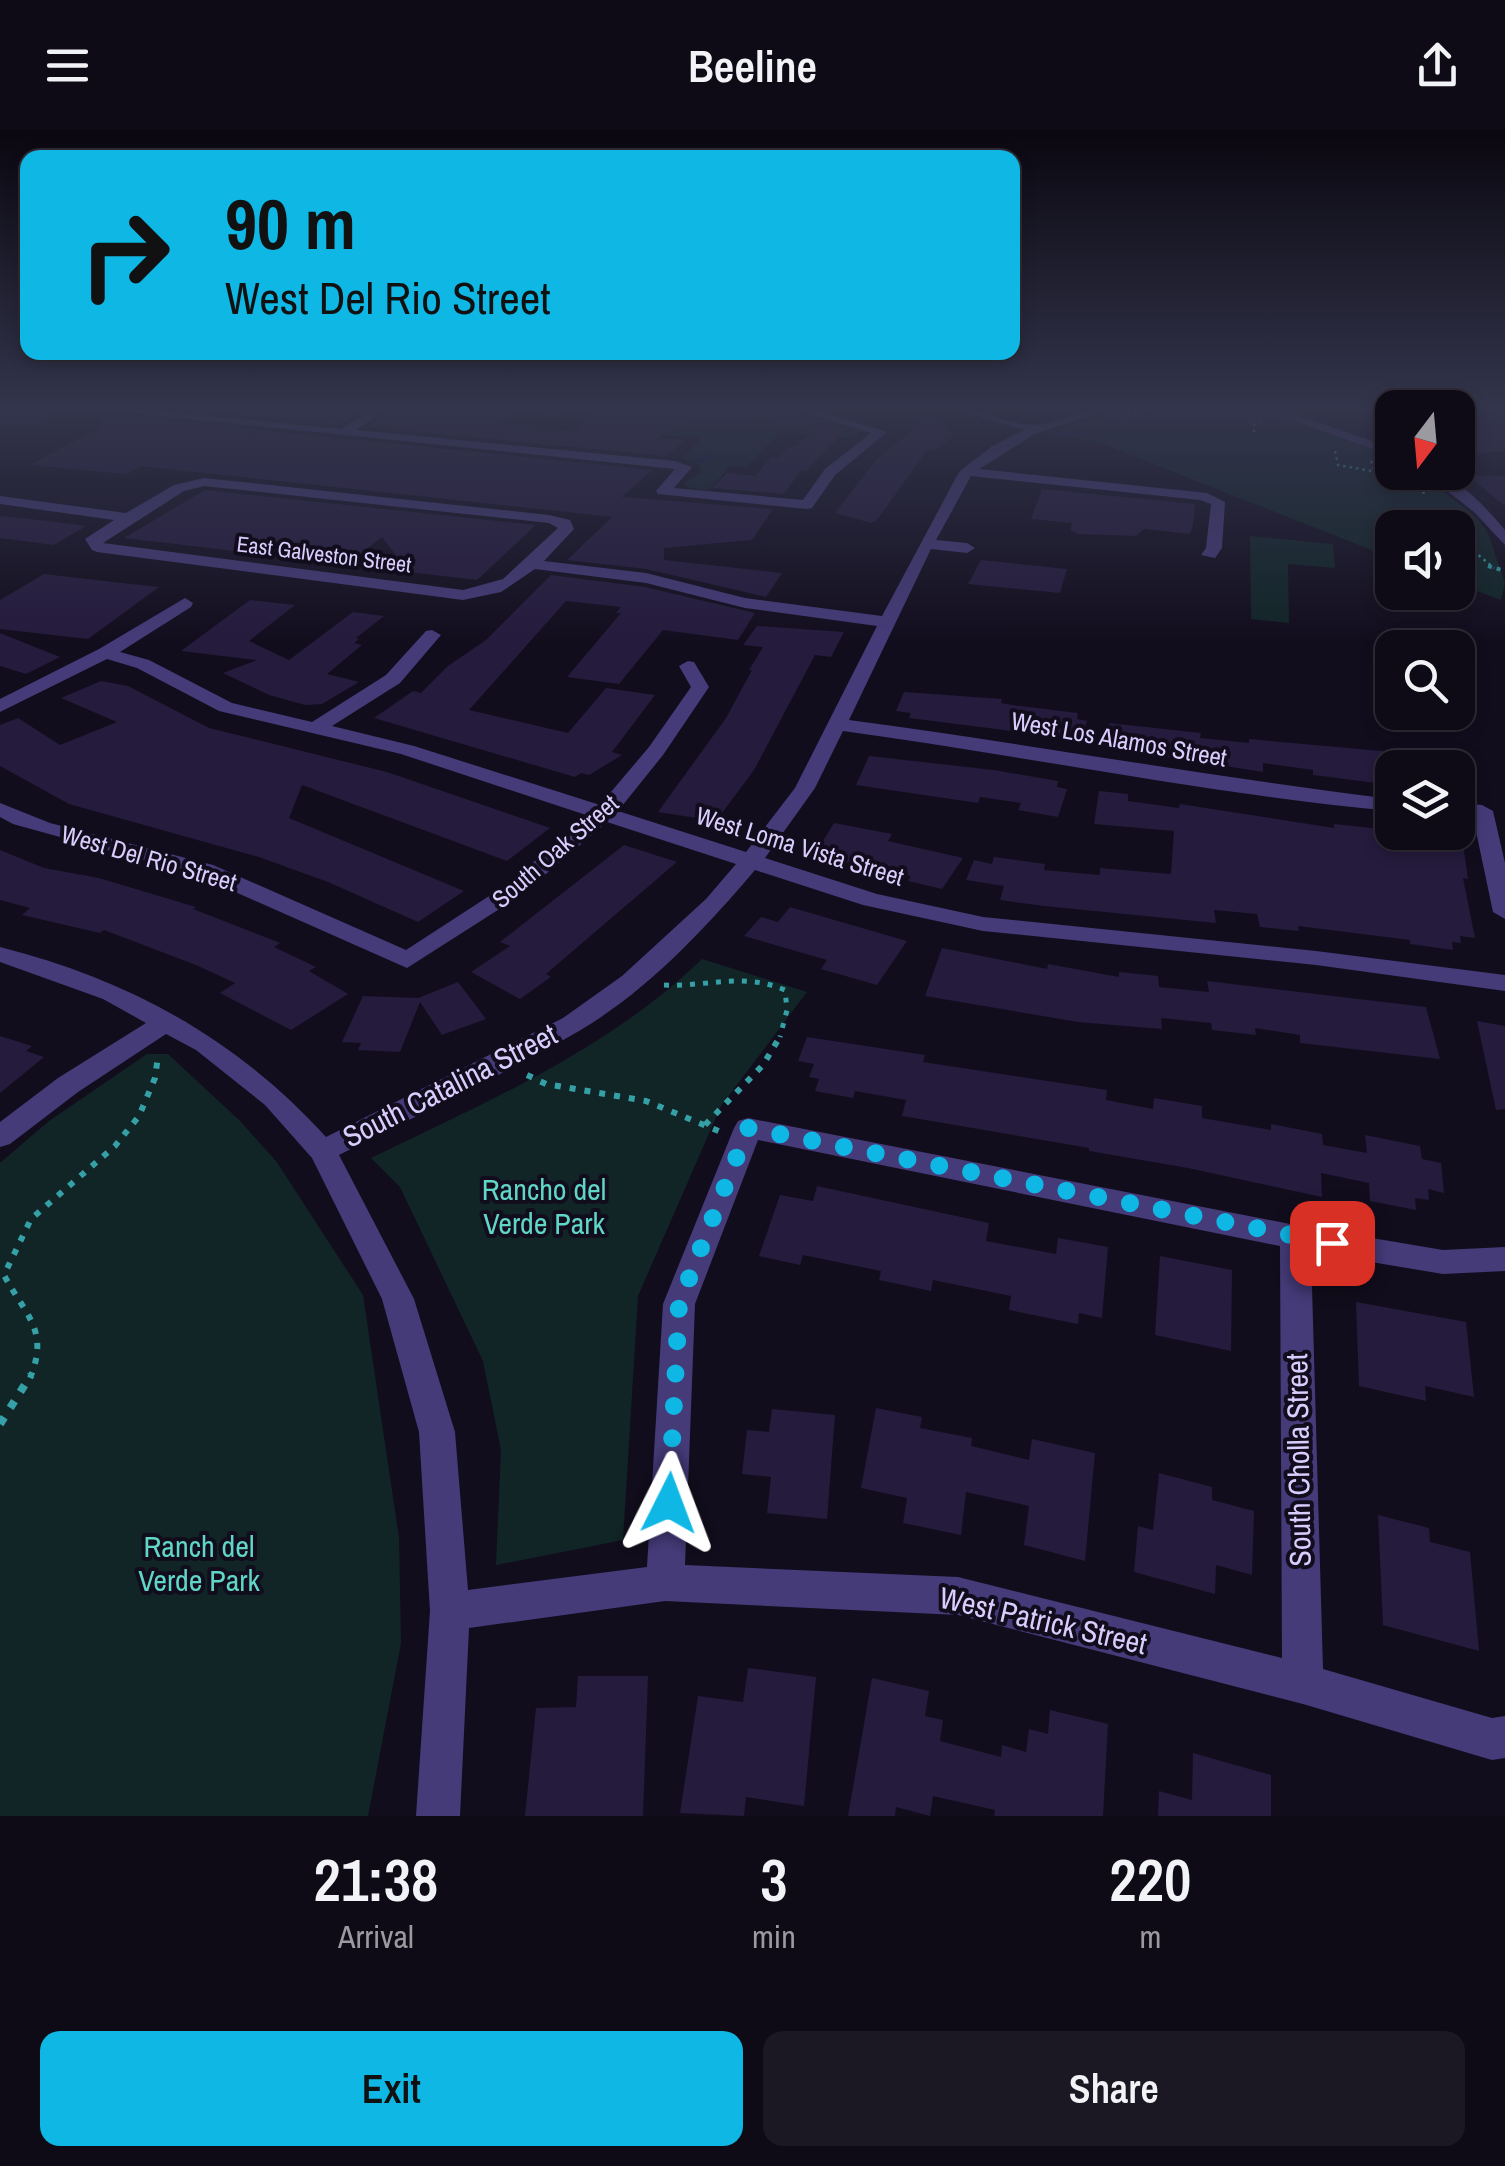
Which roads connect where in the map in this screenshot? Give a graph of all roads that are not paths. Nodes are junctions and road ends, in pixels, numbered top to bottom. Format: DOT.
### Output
graph roads {
  1 [pos="184,487"];
  2 [pos="246,487"];
  3 [pos="666,487"];
  4 [pos="820,487"];
  5 [pos="959,487"];
  6 [pos="1114,487"];
  7 [pos="1454,490"];
  8 [pos="0,500"];
  9 [pos="128,518"];
  10 [pos="1505,540"];
  11 [pos="926,544"];
  12 [pos="966,548"];
  13 [pos="1210,555"];
  14 [pos="530,564"];
  15 [pos="185,603"];
  16 [pos="888,622"];
  17 [pos="432,635"];
  18 [pos="105,653"];
  19 [pos="688,666"];
  20 [pos="0,706"];
  21 [pos="836,724"];
  22 [pos="314,729"];
  23 [pos="1375,802"];
  24 [pos="0,808"];
  25 [pos="1475,810"];
  26 [pos="604,814"];
  27 [pos="752,862"];
  28 [pos="1505,912"];
  29 [pos="0,954"];
  30 [pos="407,960"];
  31 [pos="1505,983"];
  32 [pos="177,1027"];
  33 [pos="0,1137"];
  34 [pos="322,1151"];
  35 [pos="1296,1237"];
  36 [pos="1505,1259"];
  37 [pos="665,1583"];
  38 [pos="450,1611"];
  39 [pos="1304,1684"];
  40 [pos="1505,1737"];
  41 [pos="438,1816"];
  1 -- 9 [label="street"];
  2 -- 14 [label="street"];
  3 -- 4 [label="street"];
  5 -- 11 [label="street, South Catalina Street"];
  6 -- 13 [label="street"];
  7 -- 10 [label="street"];
  8 -- 9 [label="street"];
  9 -- 14 [label="street, East Galveston Street"];
  11 -- 12 [label="street"];
  11 -- 16 [label="street, South Catalina Street"];
  14 -- 16 [label="street"];
  15 -- 18 [label="street"];
  16 -- 21 [label="street, South Catalina Street"];
  17 -- 22 [label="street"];
  18 -- 20 [label="street"];
  18 -- 22 [label="street, West Loma Vista Street"];
  19 -- 26 [label="street, South Oak Street"];
  21 -- 23 [label="street, West Los Alamos Street"];
  21 -- 27 [label="street, South Catalina Street"];
  22 -- 26 [label="street, West Loma Vista Street"];
  24 -- 30 [label="street, West Del Rio Street"];
  25 -- 28 [label="street"];
  26 -- 27 [label="street, West Loma Vista Street"];
  26 -- 30 [label="street, South Oak Street"];
  27 -- 31 [label="street, West Loma Vista Street"];
  27 -- 34 [label="street, South Catalina Street"];
  29 -- 32 [label="street"];
  32 -- 33 [label="street"];
  32 -- 34 [label="street"];
  34 -- 38 [label="street, South Catalina Street"];
  35 -- 36 [label="street"];
  35 -- 37 [label="street"];
  35 -- 39 [label="street, South Cholla Street"];
  37 -- 38 [label="street, West Patrick Street"];
  37 -- 39 [label="street, West Patrick Street"];
  38 -- 41 [label="street, South Catalina Street"];
  39 -- 40 [label="street, West Patrick Street"];
}
